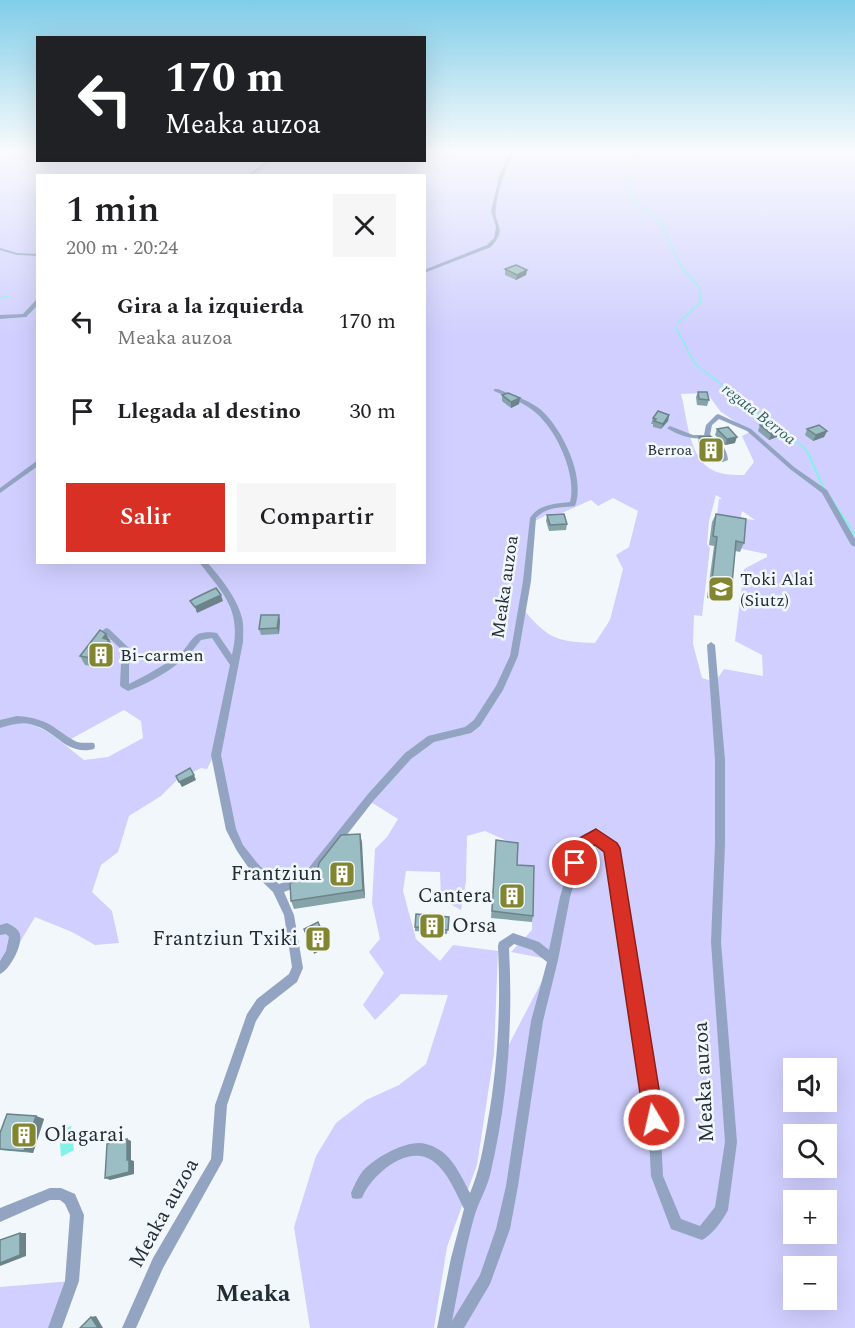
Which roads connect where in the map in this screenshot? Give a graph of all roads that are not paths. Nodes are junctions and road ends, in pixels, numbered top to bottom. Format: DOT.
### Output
graph roads {
  1 [pos="493,212"];
  2 [pos="0,249"];
  3 [pos="36,255"];
  4 [pos="426,271"];
  5 [pos="36,303"];
  6 [pos="24,316"];
  7 [pos="0,317"];
  8 [pos="496,390"];
  9 [pos="670,428"];
  10 [pos="707,436"];
  11 [pos="709,460"];
  12 [pos="36,464"];
  13 [pos="0,491"];
  14 [pos="855,545"];
  15 [pos="204,564"];
  16 [pos="106,631"];
  17 [pos="711,645"];
  18 [pos="234,664"];
  19 [pos="0,724"];
  20 [pos="91,746"];
  21 [pos="277,889"];
  22 [pos="0,930"];
  23 [pos="553,960"];
  24 [pos="0,969"];
  25 [pos="357,1192"];
  26 [pos="470,1207"];
  27 [pos="0,1215"];
  28 [pos="55,1328"];
  29 [pos="129,1328"];
  30 [pos="444,1328"];
  31 [pos="456,1328"];
  1 -- 4 [label="street"];
  2 -- 3 [label="street"];
  5 -- 6 [label="street"];
  6 -- 7 [label="street"];
  8 -- 21 [label="street, Meaka auzoa"];
  9 -- 10 [label="street"];
  10 -- 11 [label="street"];
  10 -- 14 [label="street"];
  12 -- 13 [label="street"];
  15 -- 18 [label="street, Meaka auzoa"];
  16 -- 18 [label="street"];
  17 -- 23 [label="street, Meaka auzoa"];
  18 -- 21 [label="street, Meaka auzoa"];
  19 -- 20 [label="street"];
  21 -- 29 [label="street, Meaka auzoa"];
  22 -- 24 [label="street"];
  23 -- 26 [label="street"];
  23 -- 31 [label="street, Meaka auzoa"];
  25 -- 26 [label="street"];
  26 -- 30 [label="street"];
  27 -- 28 [label="street"];
}
